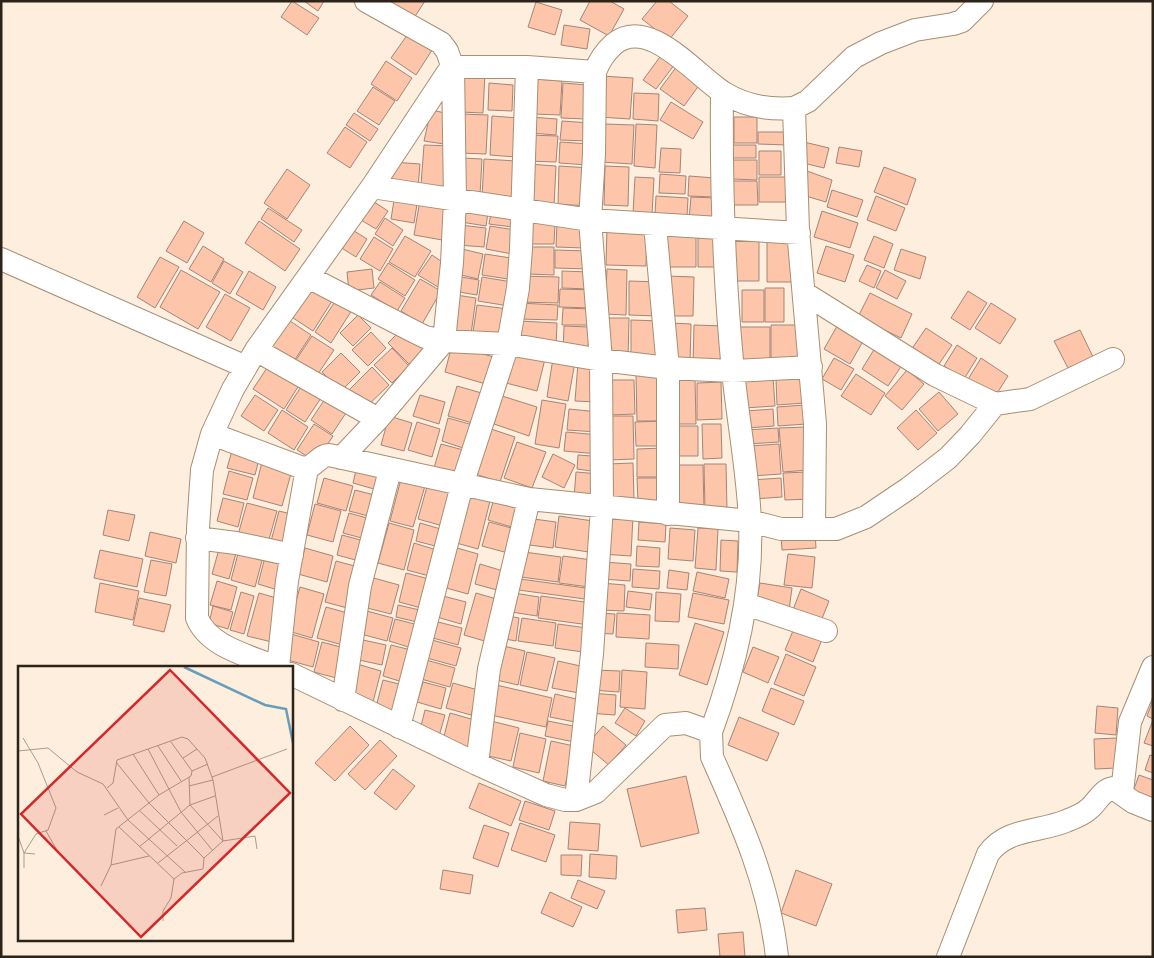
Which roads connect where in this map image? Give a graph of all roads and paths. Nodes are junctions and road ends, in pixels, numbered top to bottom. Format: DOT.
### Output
graph roads {
  1 [pos="366,1"];
  2 [pos="982,1"];
  3 [pos="527,67"];
  4 [pos="453,68"];
  5 [pos="595,72"];
  6 [pos="722,92"];
  7 [pos="794,108"];
  8 [pos="372,187"];
  9 [pos="455,199"];
  10 [pos="522,210"];
  11 [pos="590,220"];
  12 [pos="655,225"];
  13 [pos="723,229"];
  14 [pos="799,233"];
  15 [pos="1,259"];
  16 [pos="308,277"];
  17 [pos="804,293"];
  18 [pos="444,341"];
  19 [pos="508,344"];
  20 [pos="251,358"];
  21 [pos="1113,358"];
  22 [pos="601,360"];
  23 [pos="811,367"];
  24 [pos="668,368"];
  25 [pos="733,371"];
  26 [pos="995,404"];
  27 [pos="378,419"];
  28 [pos="212,434"];
  29 [pos="341,458"];
  30 [pos="308,468"];
  31 [pos="390,470"];
  32 [pos="462,485"];
  33 [pos="529,499"];
  34 [pos="602,508"];
  35 [pos="668,514"];
  36 [pos="750,521"];
  37 [pos="814,529"];
  38 [pos="197,538"];
  39 [pos="292,555"];
  40 [pos="746,604"];
  41 [pos="826,631"];
  42 [pos="275,666"];
  43 [pos="277,666"];
  44 [pos="1153,667"];
  45 [pos="292,674"];
  46 [pos="343,700"];
  47 [pos="399,727"];
  48 [pos="711,732"];
  49 [pos="477,764"];
  50 [pos="1122,792"];
  51 [pos="576,800"];
  52 [pos="1153,810"];
  53 [pos="777,957"];
  54 [pos="948,957"];
  1 -- 4 [label="street"];
  2 -- 7 [label="street"];
  3 -- 4 [label="street"];
  3 -- 5 [label="street"];
  3 -- 10 [label="street"];
  4 -- 8 [label="street"];
  4 -- 9 [label="street"];
  5 -- 6 [label="street"];
  5 -- 11 [label="street"];
  6 -- 7 [label="street"];
  6 -- 13 [label="street"];
  7 -- 14 [label="street"];
  8 -- 9 [label="street"];
  8 -- 16 [label="street"];
  9 -- 10 [label="street"];
  9 -- 18 [label="street"];
  10 -- 11 [label="street"];
  10 -- 19 [label="street"];
  11 -- 12 [label="street"];
  11 -- 22 [label="street"];
  12 -- 13 [label="street"];
  12 -- 24 [label="street"];
  13 -- 14 [label="street"];
  13 -- 25 [label="street"];
  14 -- 17 [label="street"];
  15 -- 20 [label="street"];
  16 -- 18 [label="street"];
  16 -- 20 [label="street"];
  17 -- 23 [label="street"];
  17 -- 26 [label="street"];
  18 -- 19 [label="street"];
  18 -- 27 [label="street"];
  19 -- 22 [label="street"];
  19 -- 32 [label="street"];
  20 -- 27 [label="street"];
  20 -- 28 [label="street"];
  21 -- 26 [label="street"];
  22 -- 24 [label="street"];
  22 -- 34 [label="street"];
  23 -- 25 [label="street"];
  23 -- 37 [label="street"];
  24 -- 25 [label="street"];
  24 -- 35 [label="street"];
  25 -- 36 [label="street"];
  26 -- 37 [label="street"];
  27 -- 29 [label="street"];
  28 -- 30 [label="street"];
  28 -- 38 [label="street"];
  29 -- 30 [label="street"];
  29 -- 31 [label="street"];
  30 -- 39 [label="street"];
  31 -- 32 [label="street"];
  31 -- 46 [label="street"];
  32 -- 33 [label="street"];
  32 -- 47 [label="street"];
  33 -- 34 [label="street"];
  33 -- 49 [label="street"];
  34 -- 35 [label="street"];
  34 -- 51 [label="street"];
  35 -- 36 [label="street"];
  36 -- 37 [label="street"];
  36 -- 40 [label="street"];
  38 -- 39 [label="street"];
  38 -- 42 [label="street"];
  39 -- 43 [label="street"];
  40 -- 41 [label="street"];
  40 -- 48 [label="street"];
  44 -- 50 [label="street"];
  45 -- 46 [label="street"];
  46 -- 47 [label="street"];
  47 -- 49 [label="street"];
  48 -- 51 [label="street"];
  48 -- 53 [label="street"];
  49 -- 51 [label="street"];
  50 -- 52 [label="street"];
  50 -- 54 [label="street"];
}
